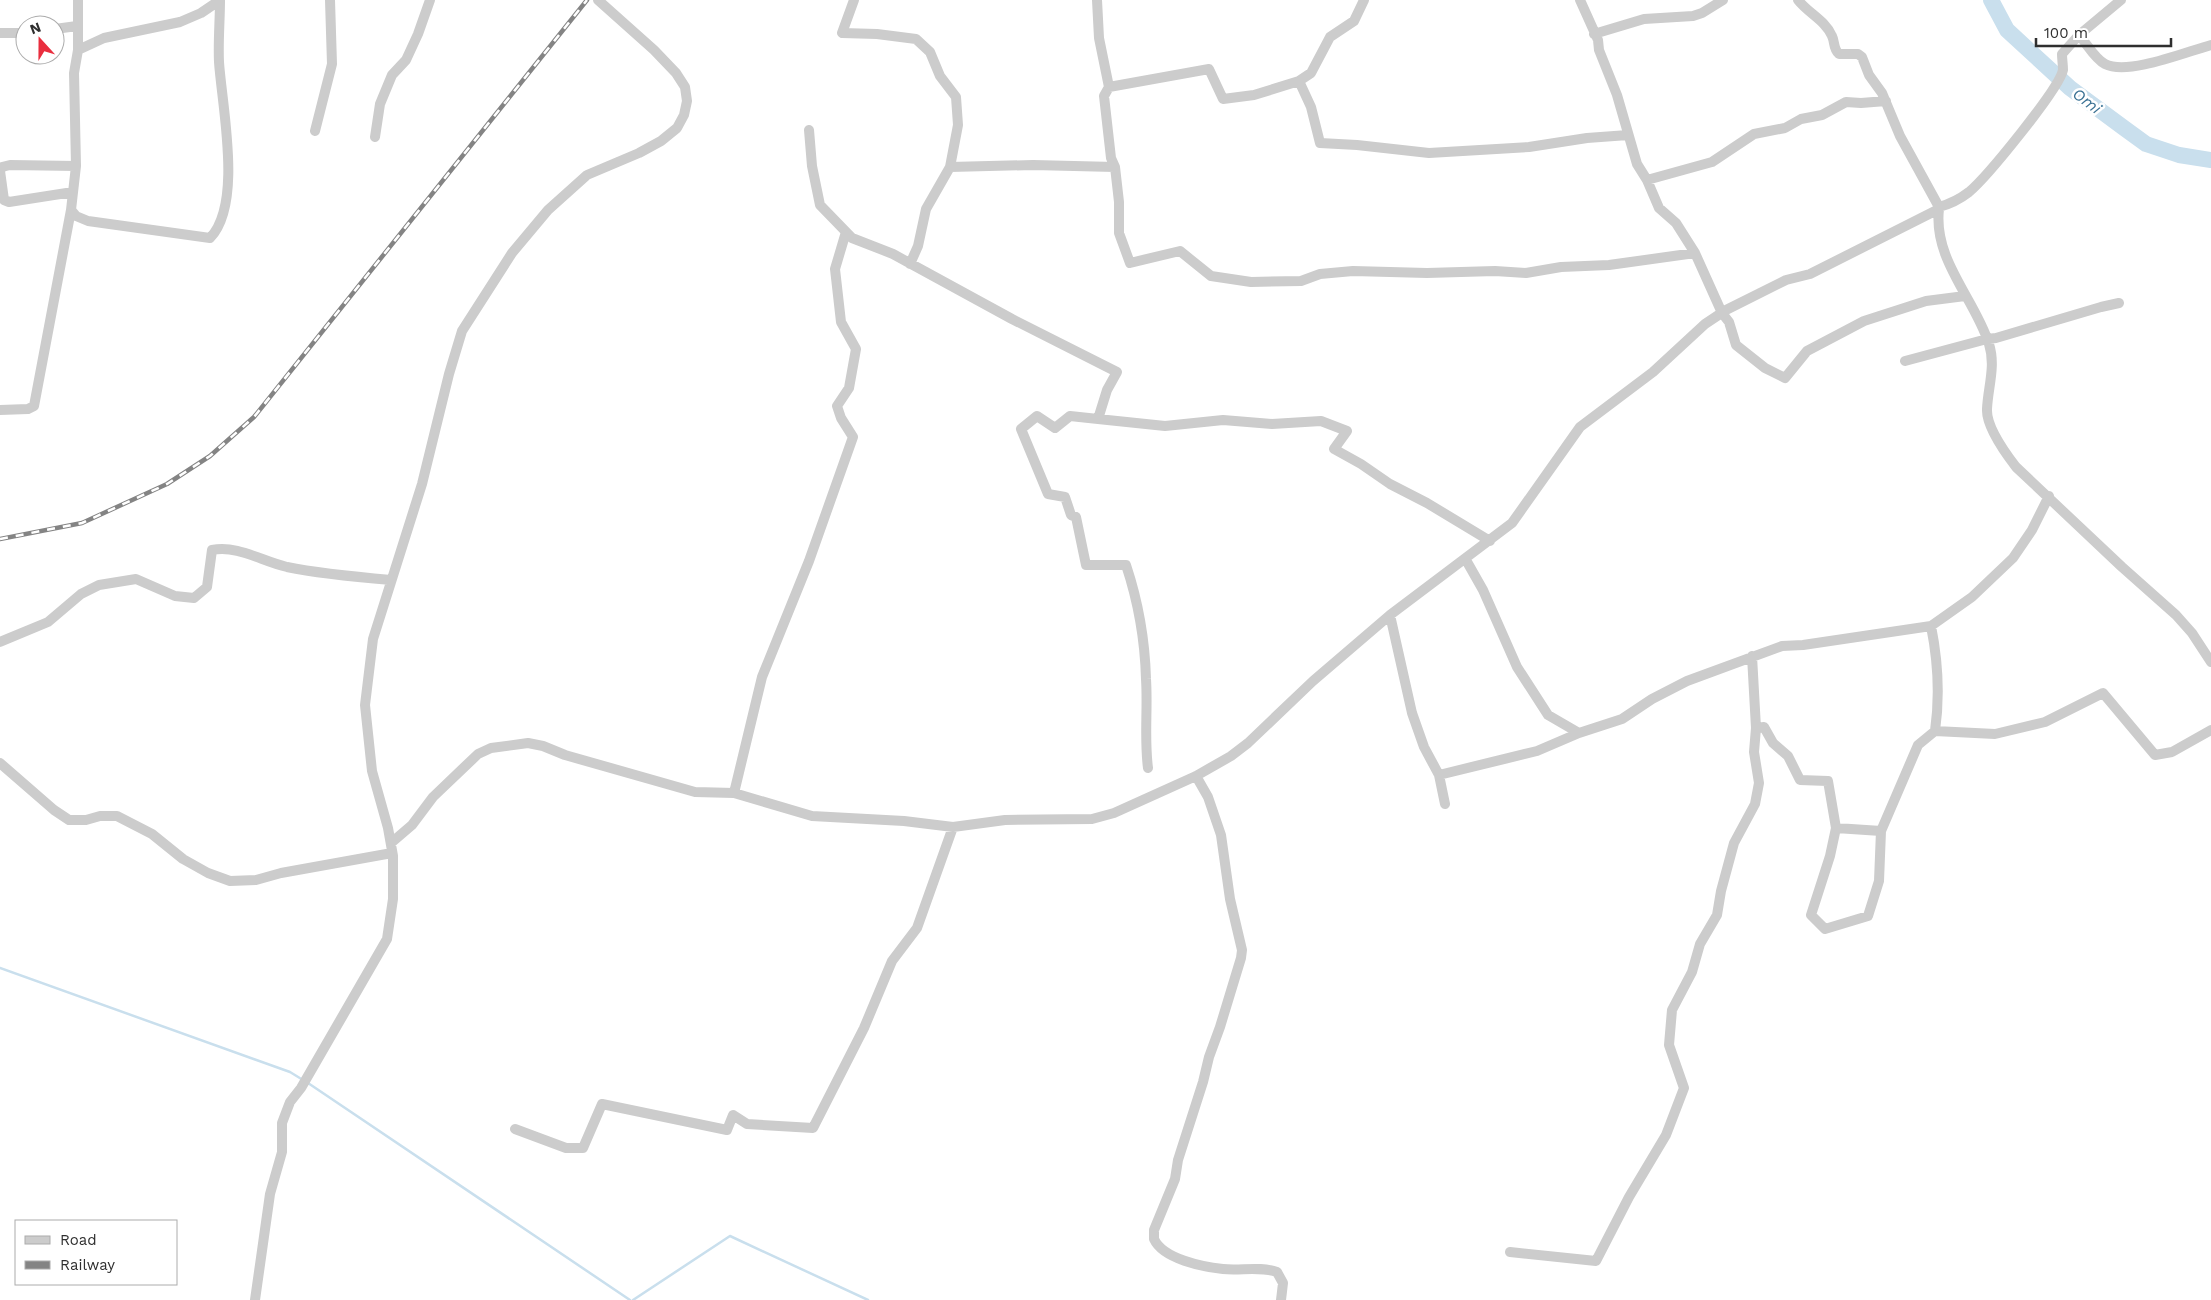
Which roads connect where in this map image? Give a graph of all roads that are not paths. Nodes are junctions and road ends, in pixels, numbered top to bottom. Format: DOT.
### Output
graph roads {
  1 [pos="78,0"];
  2 [pos="220,0"];
  3 [pos="330,0"];
  4 [pos="430,0"];
  5 [pos="598,0"];
  6 [pos="854,0"];
  7 [pos="1097,0"];
  8 [pos="1364,0"];
  9 [pos="1580,0"];
  10 [pos="1723,0"];
  11 [pos="1798,0"];
  12 [pos="2121,0"];
  13 [pos="77,26"];
  14 [pos="65,28"];
  15 [pos="0,33"];
  16 [pos="15,34"];
  17 [pos="1594,34"];
  18 [pos="2079,35"];
  19 [pos="2211,45"];
  20 [pos="78,50"];
  21 [pos="1299,81"];
  22 [pos="1109,88"];
  23 [pos="1886,101"];
  24 [pos="809,130"];
  25 [pos="316,131"];
  26 [pos="1628,135"];
  27 [pos="375,137"];
  28 [pos="76,166"];
  29 [pos="950,167"];
  30 [pos="1115,167"];
  31 [pos="1647,180"];
  32 [pos="73,192"];
  33 [pos="1939,208"];
  34 [pos="71,210"];
  35 [pos="846,232"];
  36 [pos="1695,253"];
  37 [pos="910,264"];
  38 [pos="1965,296"];
  39 [pos="2118,303"];
  40 [pos="1722,313"];
  41 [pos="1987,339"];
  42 [pos="1905,361"];
  43 [pos="0,410"];
  44 [pos="1098,419"];
  45 [pos="2049,496"];
  46 [pos="1490,541"];
  47 [pos="1466,560"];
  48 [pos="391,580"];
  49 [pos="1390,616"];
  50 [pos="1931,626"];
  51 [pos="0,642"];
  52 [pos="1752,656"];
  53 [pos="2211,662"];
  54 [pos="1756,728"];
  55 [pos="2211,730"];
  56 [pos="1935,732"];
  57 [pos="1579,733"];
  58 [pos="0,763"];
  59 [pos="1148,768"];
  60 [pos="1439,775"];
  61 [pos="1196,776"];
  62 [pos="734,793"];
  63 [pos="1445,804"];
  64 [pos="953,827"];
  65 [pos="388,828"];
  66 [pos="1836,828"];
  67 [pos="1881,831"];
  68 [pos="404,833"];
  69 [pos="392,848"];
  70 [pos="515,1129"];
  71 [pos="1510,1252"];
  72 [pos="255,1300"];
  73 [pos="1281,1300"];
  1 -- 13 [label="street"];
  2 -- 20 [label="street"];
  2 -- 34 [label="street"];
  3 -- 25 [label="street"];
  4 -- 27 [label="street"];
  5 -- 48 [label="street"];
  6 -- 29 [label="street"];
  7 -- 22 [label="street"];
  8 -- 21 [label="street"];
  9 -- 17 [label="street"];
  10 -- 17 [label="street"];
  11 -- 23 [label="street"];
  12 -- 18 [label="street"];
  13 -- 14 [label="street"];
  13 -- 20 [label="street"];
  15 -- 16 [label="street"];
  17 -- 26 [label="street"];
  18 -- 19 [label="street"];
  18 -- 33 [label="street"];
  20 -- 28 [label="street"];
  21 -- 22 [label="street"];
  21 -- 26 [label="street"];
  22 -- 30 [label="street"];
  23 -- 31 [label="street"];
  23 -- 33 [label="street"];
  24 -- 35 [label="street"];
  26 -- 31 [label="street"];
  28 -- 32 [label="street"];
  28 -- 32 [label="street"];
  29 -- 30 [label="street"];
  29 -- 37 [label="street"];
  30 -- 36 [label="street"];
  31 -- 36 [label="street"];
  32 -- 34 [label="street"];
  33 -- 38 [label="street"];
  33 -- 40 [label="street"];
  34 -- 43 [label="street"];
  35 -- 37 [label="street"];
  35 -- 62 [label="street"];
  36 -- 40 [label="street"];
  37 -- 44 [label="street"];
  38 -- 40 [label="street"];
  38 -- 41 [label="street"];
  39 -- 41 [label="street"];
  40 -- 46 [label="street"];
  41 -- 42 [label="street"];
  41 -- 45 [label="street"];
  44 -- 46 [label="street"];
  44 -- 59 [label="street"];
  45 -- 50 [label="street"];
  45 -- 53 [label="street"];
  46 -- 47 [label="street"];
  47 -- 49 [label="street"];
  47 -- 57 [label="street"];
  48 -- 51 [label="street"];
  48 -- 65 [label="street"];
  49 -- 60 [label="street"];
  49 -- 61 [label="street"];
  50 -- 52 [label="street"];
  50 -- 56 [label="street"];
  52 -- 54 [label="street"];
  52 -- 57 [label="street"];
  54 -- 66 [label="street"];
  54 -- 71 [label="street"];
  55 -- 56 [label="street"];
  56 -- 67 [label="street"];
  57 -- 60 [label="street"];
  58 -- 69 [label="street"];
  60 -- 63 [label="street"];
  61 -- 64 [label="street"];
  61 -- 73 [label="street"];
  62 -- 64 [label="street"];
  62 -- 68 [label="street"];
  64 -- 70 [label="street"];
  65 -- 68 [label="street"];
  65 -- 69 [label="street"];
  66 -- 67 [label="street"];
  66 -- 67 [label="street"];
  68 -- 69 [label="street"];
  69 -- 72 [label="street"];
}
